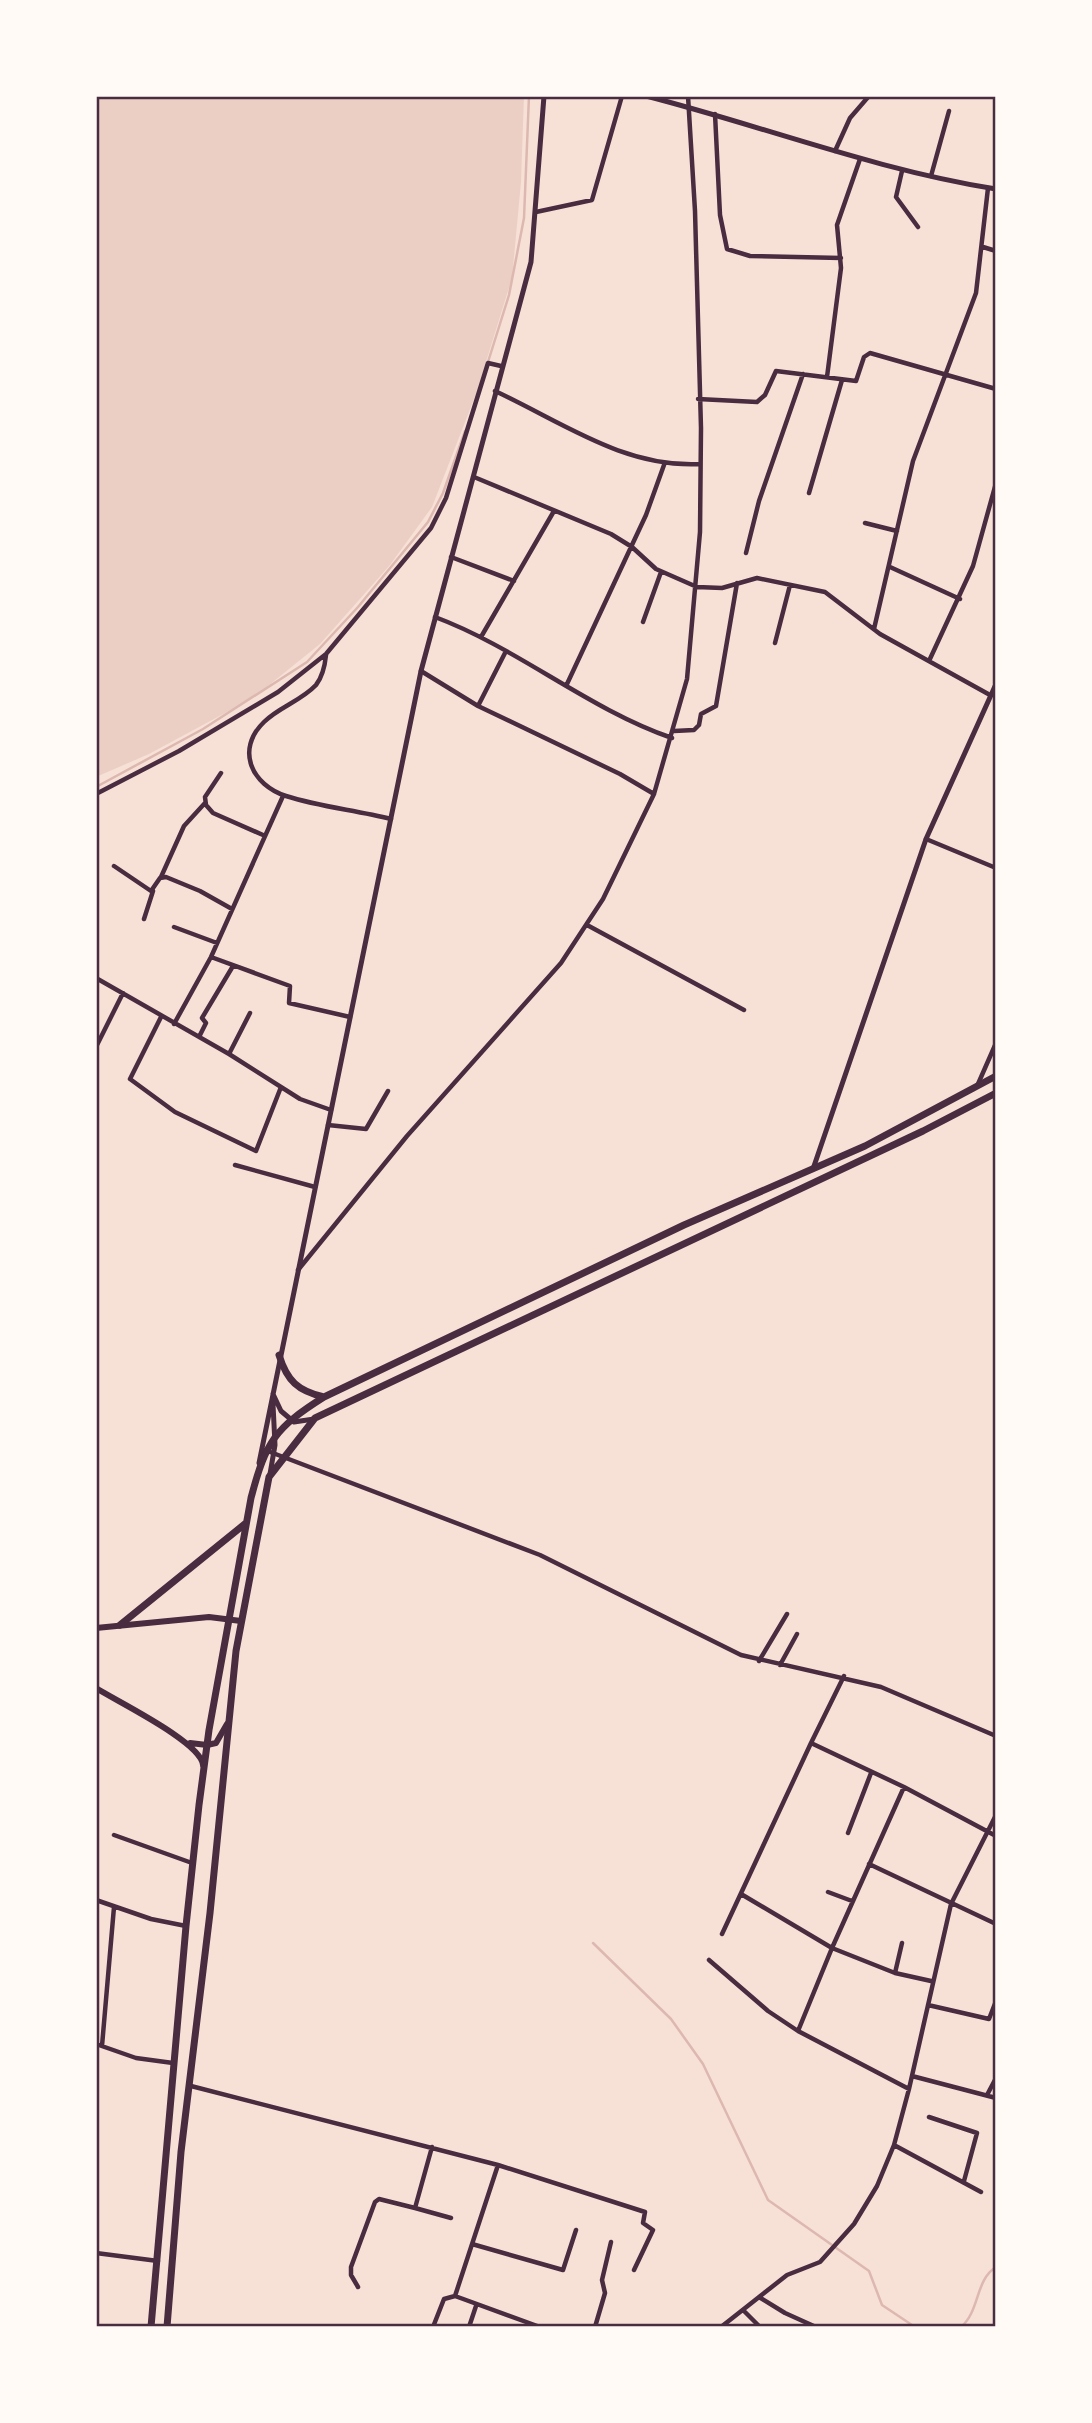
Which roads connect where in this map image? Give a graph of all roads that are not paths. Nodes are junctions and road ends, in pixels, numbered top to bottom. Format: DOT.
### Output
graph roads {
  1 [pos="544,96"];
  2 [pos="622,96"];
  3 [pos="646,96"];
  4 [pos="688,96"];
  5 [pos="869,96"];
  6 [pos="689,107"];
  7 [pos="949,111"];
  8 [pos="715,113"];
  9 [pos="835,151"];
  10 [pos="860,159"];
  11 [pos="902,171"];
  12 [pos="932,176"];
  13 [pos="988,188"];
  14 [pos="996,189"];
  15 [pos="536,212"];
  16 [pos="918,227"];
  17 [pos="983,247"];
  18 [pos="996,251"];
  19 [pos="841,258"];
  20 [pos="501,366"];
  21 [pos="803,374"];
  22 [pos="947,376"];
  23 [pos="827,377"];
  24 [pos="842,380"];
  25 [pos="996,390"];
  26 [pos="494,391"];
  27 [pos="698,399"];
  28 [pos="700,464"];
  29 [pos="664,465"];
  30 [pos="474,477"];
  31 [pos="996,483"];
  32 [pos="809,494"];
  33 [pos="554,511"];
  34 [pos="865,523"];
  35 [pos="897,531"];
  36 [pos="632,547"];
  37 [pos="746,553"];
  38 [pos="450,556"];
  39 [pos="890,566"];
  40 [pos="661,572"];
  41 [pos="514,581"];
  42 [pos="737,583"];
  43 [pos="790,585"];
  44 [pos="697,587"];
  45 [pos="960,599"];
  46 [pos="434,617"];
  47 [pos="643,622"];
  48 [pos="874,629"];
  49 [pos="481,637"];
  50 [pos="775,643"];
  51 [pos="505,653"];
  52 [pos="326,654"];
  53 [pos="929,661"];
  54 [pos="421,671"];
  55 [pos="567,684"];
  56 [pos="996,684"];
  57 [pos="990,695"];
  58 [pos="478,706"];
  59 [pos="674,731"];
  60 [pos="672,738"];
  61 [pos="221,773"];
  62 [pos="96,794"];
  63 [pos="654,794"];
  64 [pos="283,796"];
  65 [pos="205,803"];
  66 [pos="391,819"];
  67 [pos="263,835"];
  68 [pos="926,839"];
  69 [pos="114,866"];
  70 [pos="996,869"];
  71 [pos="161,878"];
  72 [pos="153,891"];
  73 [pos="232,909"];
  74 [pos="144,919"];
  75 [pos="587,925"];
  76 [pos="174,927"];
  77 [pos="217,943"];
  78 [pos="211,957"];
  79 [pos="233,966"];
  80 [pos="96,978"];
  81 [pos="123,993"];
  82 [pos="744,1010"];
  83 [pos="250,1013"];
  84 [pos="161,1017"];
  85 [pos="350,1017"];
  86 [pos="174,1024"];
  87 [pos="199,1037"];
  88 [pos="996,1043"];
  89 [pos="96,1047"];
  90 [pos="229,1054"];
  91 [pos="996,1076"];
  92 [pos="281,1087"];
  93 [pos="976,1087"];
  94 [pos="388,1091"];
  95 [pos="996,1093"];
  96 [pos="331,1110"];
  97 [pos="328,1125"];
  98 [pos="235,1165"];
  99 [pos="813,1169"];
  100 [pos="810,1184"];
  101 [pos="315,1187"];
  102 [pos="297,1272"];
  103 [pos="511,1309"];
  104 [pos="516,1322"];
  105 [pos="279,1355"];
  106 [pos="273,1394"];
  107 [pos="324,1397"];
  108 [pos="316,1418"];
  109 [pos="290,1419"];
  110 [pos="275,1433"];
  111 [pos="271,1453"];
  112 [pos="246,1523"];
  113 [pos="787,1614"];
  114 [pos="229,1618"];
  115 [pos="241,1621"];
  116 [pos="120,1625"];
  117 [pos="96,1628"];
  118 [pos="797,1634"];
  119 [pos="759,1661"];
  120 [pos="780,1665"];
  121 [pos="844,1676"];
  122 [pos="96,1688"];
  123 [pos="228,1721"];
  124 [pos="996,1736"];
  125 [pos="182,1740"];
  126 [pos="811,1743"];
  127 [pos="207,1745"];
  128 [pos="871,1773"];
  129 [pos="203,1776"];
  130 [pos="904,1787"];
  131 [pos="996,1815"];
  132 [pos="848,1833"];
  133 [pos="991,1834"];
  134 [pos="114,1835"];
  135 [pos="193,1863"];
  136 [pos="869,1864"];
  137 [pos="828,1892"];
  138 [pos="741,1895"];
  139 [pos="96,1900"];
  140 [pos="852,1901"];
  141 [pos="952,1904"];
  142 [pos="114,1908"];
  143 [pos="996,1924"];
  144 [pos="186,1926"];
  145 [pos="722,1934"];
  146 [pos="902,1943"];
  147 [pos="832,1948"];
  148 [pos="709,1960"];
  149 [pos="895,1973"];
  150 [pos="931,1981"];
  151 [pos="996,2001"];
  152 [pos="931,2005"];
  153 [pos="993,2020"];
  154 [pos="798,2031"];
  155 [pos="99,2045"];
  156 [pos="173,2063"];
  157 [pos="912,2076"];
  158 [pos="996,2078"];
  159 [pos="191,2086"];
  160 [pos="909,2089"];
  161 [pos="987,2095"];
  162 [pos="996,2098"];
  163 [pos="929,2117"];
  164 [pos="894,2145"];
  165 [pos="432,2147"];
  166 [pos="498,2165"];
  167 [pos="964,2181"];
  168 [pos="981,2192"];
  169 [pos="415,2208"];
  170 [pos="451,2218"];
  171 [pos="576,2230"];
  172 [pos="611,2242"];
  173 [pos="472,2244"];
  174 [pos="96,2253"];
  175 [pos="158,2261"];
  176 [pos="634,2270"];
  177 [pos="358,2287"];
  178 [pos="455,2296"];
  179 [pos="759,2297"];
  180 [pos="476,2306"];
  181 [pos="743,2310"];
  182 [pos="151,2327"];
  183 [pos="167,2327"];
  184 [pos="433,2327"];
  185 [pos="469,2327"];
  186 [pos="540,2327"];
  187 [pos="595,2327"];
  188 [pos="721,2327"];
  189 [pos="760,2327"];
  190 [pos="816,2327"];
  1 -- 15 [label="main road"];
  2 -- 15 [label="street"];
  3 -- 6 [label="main road"];
  4 -- 6 [label="street"];
  5 -- 9 [label="street"];
  6 -- 8 [label="main road"];
  6 -- 27 [label="street"];
  7 -- 12 [label="street"];
  8 -- 9 [label="main road"];
  8 -- 19 [label="street"];
  9 -- 10 [label="main road"];
  10 -- 11 [label="main road"];
  10 -- 19 [label="street"];
  11 -- 12 [label="main road"];
  11 -- 16 [label="street"];
  12 -- 13 [label="main road"];
  13 -- 14 [label="main road"];
  13 -- 17 [label="street"];
  15 -- 20 [label="main road"];
  17 -- 18 [label="street"];
  17 -- 22 [label="street"];
  19 -- 23 [label="street"];
  20 -- 26 [label="main road"];
  20 -- 52 [label="street"];
  21 -- 23 [label="street"];
  21 -- 27 [label="street"];
  21 -- 37 [label="street"];
  22 -- 24 [label="street"];
  22 -- 25 [label="street"];
  22 -- 35 [label="street"];
  23 -- 24 [label="street"];
  24 -- 32 [label="street"];
  26 -- 29 [label="street"];
  26 -- 30 [label="main road"];
  27 -- 28 [label="street"];
  28 -- 29 [label="street"];
  28 -- 44 [label="street"];
  29 -- 36 [label="street"];
  30 -- 33 [label="street"];
  30 -- 38 [label="main road"];
  31 -- 45 [label="street"];
  33 -- 36 [label="street"];
  33 -- 41 [label="street"];
  34 -- 35 [label="street"];
  35 -- 39 [label="street"];
  36 -- 40 [label="street"];
  36 -- 55 [label="street"];
  38 -- 41 [label="street"];
  38 -- 46 [label="main road"];
  39 -- 45 [label="street"];
  39 -- 48 [label="street"];
  40 -- 44 [label="street"];
  40 -- 47 [label="street"];
  41 -- 49 [label="street"];
  42 -- 43 [label="street"];
  42 -- 44 [label="street"];
  42 -- 59 [label="street"];
  43 -- 48 [label="street"];
  43 -- 50 [label="street"];
  44 -- 59 [label="street"];
  45 -- 53 [label="street"];
  46 -- 49 [label="street"];
  46 -- 54 [label="main road"];
  48 -- 53 [label="street"];
  49 -- 51 [label="street"];
  51 -- 55 [label="street"];
  51 -- 58 [label="street"];
  52 -- 62 [label="street"];
  52 -- 64 [label="street"];
  53 -- 57 [label="street"];
  54 -- 58 [label="street"];
  54 -- 66 [label="main road"];
  55 -- 60 [label="street"];
  56 -- 57 [label="main road"];
  57 -- 68 [label="main road"];
  58 -- 63 [label="street"];
  59 -- 60 [label="street"];
  60 -- 63 [label="street"];
  61 -- 65 [label="street"];
  63 -- 75 [label="street"];
  64 -- 66 [label="street"];
  64 -- 67 [label="street"];
  65 -- 67 [label="street"];
  65 -- 71 [label="street"];
  66 -- 85 [label="main road"];
  67 -- 73 [label="street"];
  68 -- 70 [label="street"];
  68 -- 99 [label="main road"];
  69 -- 72 [label="street"];
  71 -- 72 [label="street"];
  71 -- 73 [label="street"];
  72 -- 74 [label="street"];
  73 -- 77 [label="street"];
  75 -- 82 [label="street"];
  75 -- 102 [label="street"];
  76 -- 77 [label="street"];
  77 -- 78 [label="street"];
  78 -- 79 [label="street"];
  78 -- 86 [label="street"];
  79 -- 85 [label="street"];
  79 -- 87 [label="street"];
  80 -- 81 [label="street"];
  81 -- 84 [label="street"];
  81 -- 89 [label="street"];
  83 -- 90 [label="street"];
  84 -- 86 [label="street"];
  84 -- 92 [label="street"];
  85 -- 96 [label="main road"];
  86 -- 87 [label="street"];
  87 -- 90 [label="street"];
  88 -- 93 [label="street"];
  90 -- 92 [label="street"];
  91 -- 93 [label="highway"];
  92 -- 96 [label="street"];
  93 -- 99 [label="highway"];
  94 -- 97 [label="street"];
  95 -- 100 [label="highway"];
  96 -- 97 [label="main road"];
  97 -- 101 [label="main road"];
  98 -- 101 [label="street"];
  99 -- 100 [label="main road"];
  99 -- 103 [label="highway"];
  100 -- 104 [label="highway"];
  101 -- 102 [label="main road"];
  102 -- 105 [label="main road"];
  103 -- 104 [label="highway"];
  103 -- 107 [label="highway"];
  104 -- 108 [label="highway"];
  105 -- 106 [label="main road"];
  105 -- 107 [label="highway"];
  106 -- 109 [label="main road"];
  106 -- 110 [label="main road"];
  106 -- 111 [label="main road"];
  107 -- 109 [label="highway"];
  108 -- 109 [label="main road"];
  108 -- 111 [label="highway"];
  109 -- 110 [label="highway"];
  110 -- 111 [label="highway"];
  111 -- 112 [label="highway"];
  111 -- 115 [label="highway"];
  111 -- 119 [label="street"];
  112 -- 114 [label="highway"];
  112 -- 116 [label="highway"];
  113 -- 119 [label="street"];
  114 -- 115 [label="main road"];
  114 -- 116 [label="main road"];
  114 -- 127 [label="highway"];
  115 -- 123 [label="highway"];
  116 -- 117 [label="main road"];
  118 -- 120 [label="street"];
  119 -- 120 [label="street"];
  120 -- 121 [label="street"];
  121 -- 124 [label="street"];
  121 -- 126 [label="street"];
  122 -- 125 [label="main road"];
  123 -- 127 [label="main road"];
  123 -- 159 [label="highway"];
  125 -- 127 [label="main road"];
  125 -- 129 [label="main road"];
  126 -- 128 [label="street"];
  126 -- 138 [label="street"];
  127 -- 129 [label="highway"];
  128 -- 130 [label="street"];
  128 -- 132 [label="street"];
  129 -- 135 [label="highway"];
  130 -- 133 [label="street"];
  130 -- 136 [label="street"];
  131 -- 133 [label="street"];
  133 -- 141 [label="street"];
  134 -- 135 [label="street"];
  135 -- 144 [label="highway"];
  136 -- 140 [label="street"];
  136 -- 141 [label="street"];
  137 -- 140 [label="street"];
  138 -- 145 [label="street"];
  138 -- 147 [label="street"];
  139 -- 142 [label="street"];
  140 -- 147 [label="street"];
  141 -- 143 [label="street"];
  141 -- 150 [label="street"];
  142 -- 144 [label="street"];
  142 -- 155 [label="street"];
  144 -- 156 [label="highway"];
  146 -- 149 [label="street"];
  147 -- 149 [label="street"];
  147 -- 154 [label="street"];
  148 -- 154 [label="street"];
  149 -- 150 [label="street"];
  150 -- 152 [label="street"];
  151 -- 153 [label="street"];
  152 -- 153 [label="street"];
  152 -- 157 [label="street"];
  154 -- 160 [label="street"];
  155 -- 156 [label="street"];
  156 -- 175 [label="highway"];
  157 -- 160 [label="street"];
  157 -- 161 [label="street"];
  158 -- 161 [label="street"];
  159 -- 165 [label="street"];
  159 -- 183 [label="highway"];
  160 -- 164 [label="street"];
  161 -- 162 [label="street"];
  163 -- 167 [label="street"];
  164 -- 167 [label="street"];
  164 -- 179 [label="street"];
  165 -- 166 [label="street"];
  165 -- 169 [label="street"];
  166 -- 173 [label="street"];
  166 -- 176 [label="street"];
  167 -- 168 [label="street"];
  169 -- 170 [label="street"];
  169 -- 177 [label="street"];
  171 -- 173 [label="street"];
  172 -- 187 [label="street"];
  173 -- 178 [label="street"];
  174 -- 175 [label="street"];
  175 -- 182 [label="highway"];
  178 -- 180 [label="street"];
  178 -- 184 [label="street"];
  179 -- 181 [label="street"];
  179 -- 190 [label="street"];
  180 -- 185 [label="street"];
  180 -- 186 [label="street"];
  181 -- 188 [label="street"];
  181 -- 189 [label="street"];
}
